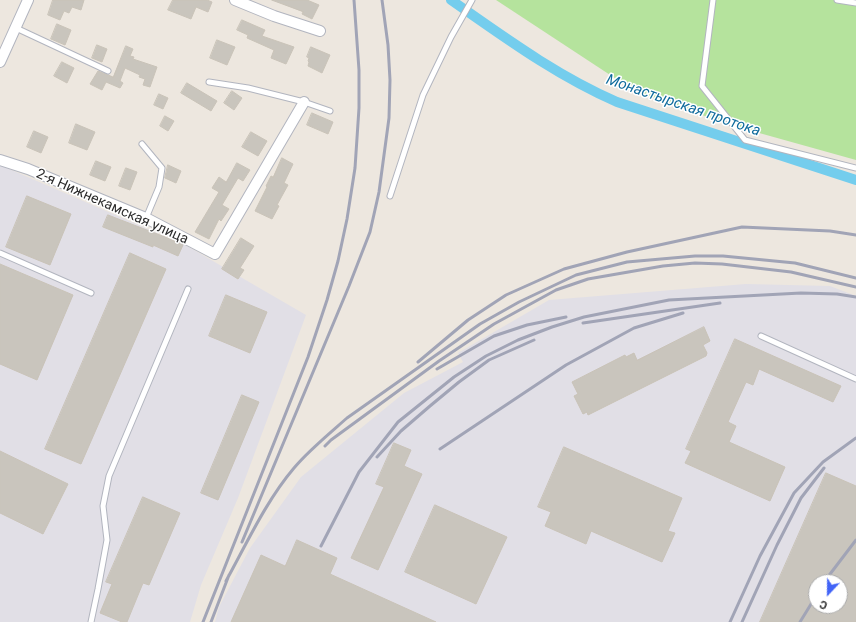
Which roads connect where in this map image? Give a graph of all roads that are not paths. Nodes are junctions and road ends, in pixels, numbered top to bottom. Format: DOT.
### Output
graph roads {
  1 [pos="28,0"];
  2 [pos="235,0"];
  3 [pos="472,0"];
  4 [pos="713,0"];
  5 [pos="837,0"];
  6 [pos="856,2"];
  7 [pos="16,28"];
  8 [pos="320,31"];
  9 [pos="0,62"];
  10 [pos="108,71"];
  11 [pos="209,82"];
  12 [pos="304,102"];
  13 [pos="330,111"];
  14 [pos="142,144"];
  15 [pos="0,160"];
  16 [pos="856,168"];
  17 [pos="390,196"];
  18 [pos="146,218"];
  19 [pos="0,253"];
  20 [pos="188,289"];
  21 [pos="92,293"];
  22 [pos="761,336"];
  23 [pos="856,379"];
  24 [pos="91,622"];
  1 -- 7 [label="street"];
  2 -- 8 [label="street"];
  3 -- 17 [label="lane"];
  4 -- 16 [label="lane"];
  5 -- 6 [label="lane"];
  7 -- 9 [label="street"];
  7 -- 10 [label="lane"];
  11 -- 12 [label="lane"];
  12 -- 13 [label="lane"];
  12 -- 18 [label="street, 2-я Нижнекамская улица"];
  14 -- 18 [label="lane"];
  15 -- 18 [label="street, 2-я Нижнекамская улица"];
  19 -- 21 [label="lane"];
  20 -- 24 [label="lane"];
  22 -- 23 [label="lane"];
}
